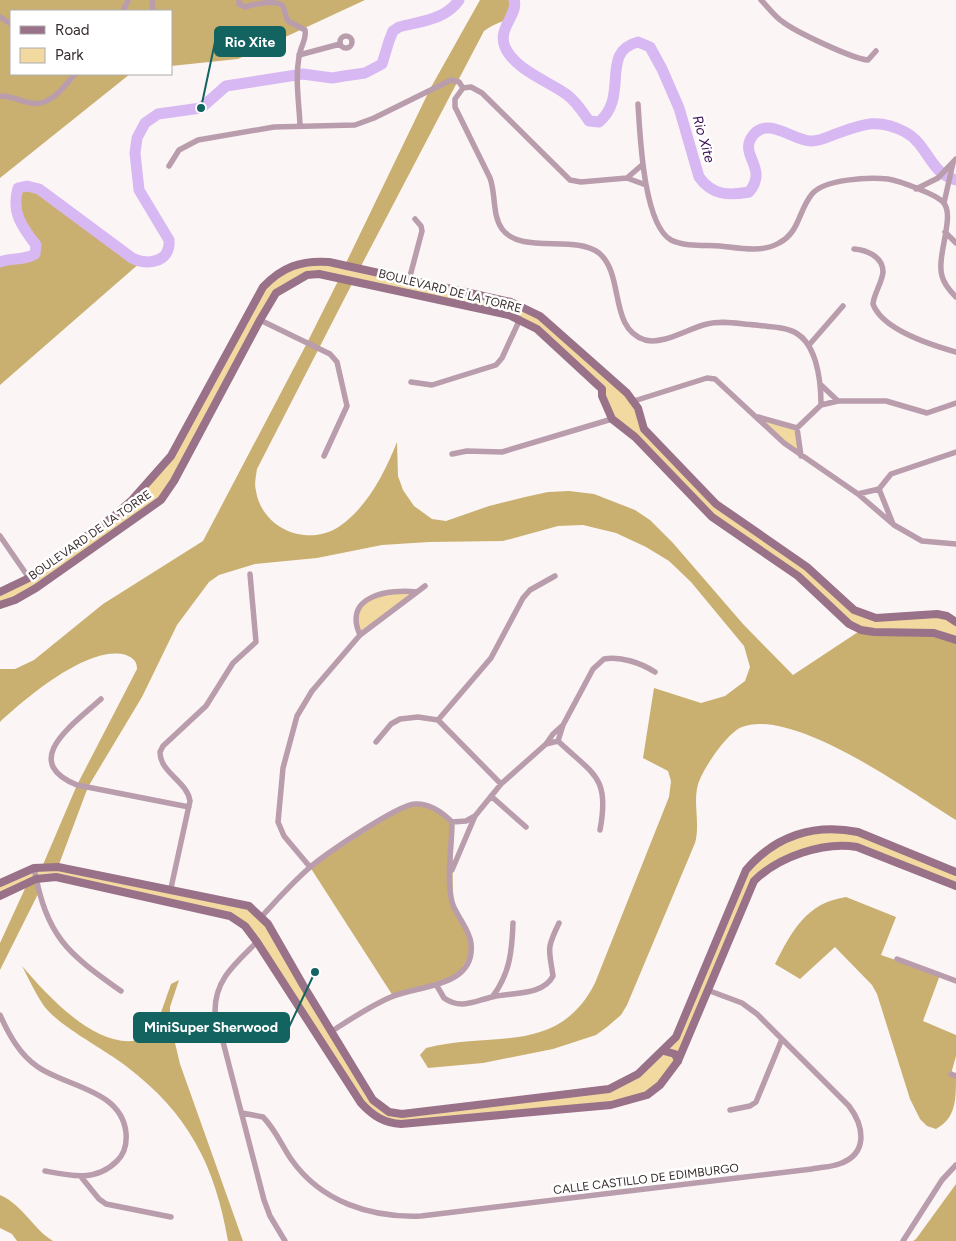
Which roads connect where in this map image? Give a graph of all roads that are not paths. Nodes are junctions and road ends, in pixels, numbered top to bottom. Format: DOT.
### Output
graph roads {
  1 [pos="239,0"];
  2 [pos="761,0"];
  3 [pos="340,44"];
  4 [pos="876,51"];
  5 [pos="299,55"];
  6 [pos="74,75"];
  7 [pos="463,88"];
  8 [pos="0,96"];
  9 [pos="638,104"];
  10 [pos="300,125"];
  11 [pos="954,161"];
  12 [pos="642,165"];
  13 [pos="169,166"];
  14 [pos="627,178"];
  15 [pos="646,185"];
  16 [pos="916,189"];
  17 [pos="944,203"];
  18 [pos="415,219"];
  19 [pos="945,232"];
  20 [pos="956,243"];
  21 [pos="854,249"];
  22 [pos="409,280"];
  23 [pos="956,298"];
  24 [pos="843,306"];
  25 [pos="520,319"];
  26 [pos="260,320"];
  27 [pos="809,345"];
  28 [pos="956,352"];
  29 [pos="411,382"];
  30 [pos="614,382"];
  31 [pos="821,385"];
  32 [pos="602,389"];
  33 [pos="634,401"];
  34 [pos="838,401"];
  35 [pos="956,404"];
  36 [pos="821,405"];
  37 [pos="757,417"];
  38 [pos="612,419"];
  39 [pos="797,428"];
  40 [pos="644,430"];
  41 [pos="634,437"];
  42 [pos="956,452"];
  43 [pos="452,454"];
  44 [pos="171,456"];
  45 [pos="324,456"];
  46 [pos="801,456"];
  47 [pos="184,462"];
  48 [pos="879,489"];
  49 [pos="858,494"];
  50 [pos="132,500"];
  51 [pos="144,512"];
  52 [pos="894,525"];
  53 [pos="0,536"];
  54 [pos="956,544"];
  55 [pos="250,574"];
  56 [pos="555,576"];
  57 [pos="28,578"];
  58 [pos="425,586"];
  59 [pos="0,592"];
  60 [pos="417,592"];
  61 [pos="0,605"];
  62 [pos="956,622"];
  63 [pos="360,635"];
  64 [pos="956,640"];
  65 [pos="656,672"];
  66 [pos="101,699"];
  67 [pos="438,720"];
  68 [pos="563,725"];
  69 [pos="558,741"];
  70 [pos="376,742"];
  71 [pos="546,744"];
  72 [pos="501,784"];
  73 [pos="491,796"];
  74 [pos="189,807"];
  75 [pos="475,816"];
  76 [pos="452,822"];
  77 [pos="526,827"];
  78 [pos="824,829"];
  79 [pos="600,830"];
  80 [pos="829,846"];
  81 [pos="756,859"];
  82 [pos="310,867"];
  83 [pos="34,868"];
  84 [pos="956,872"];
  85 [pos="451,874"];
  86 [pos="760,875"];
  87 [pos="36,879"];
  88 [pos="0,883"];
  89 [pos="956,886"];
  90 [pos="171,888"];
  91 [pos="0,896"];
  92 [pos="241,904"];
  93 [pos="262,916"];
  94 [pos="237,918"];
  95 [pos="513,923"];
  96 [pos="559,923"];
  97 [pos="258,942"];
  98 [pos="897,959"];
  99 [pos="956,981"];
  100 [pos="303,986"];
  101 [pos="437,986"];
  102 [pos="710,990"];
  103 [pos="121,992"];
  104 [pos="290,992"];
  105 [pos="493,996"];
  106 [pos="0,1015"];
  107 [pos="2,1023"];
  108 [pos="332,1031"];
  109 [pos="782,1039"];
  110 [pos="664,1050"];
  111 [pos="678,1061"];
  112 [pos="610,1089"];
  113 [pos="611,1105"];
  114 [pos="730,1110"];
  115 [pos="242,1113"];
  116 [pos="956,1165"];
  117 [pos="45,1171"];
  118 [pos="82,1178"];
  119 [pos="171,1217"];
  120 [pos="285,1241"];
  121 [pos="903,1241"];
  1 -- 5 [label="street"];
  2 -- 4 [label="street"];
  3 -- 5 [label="street"];
  5 -- 10 [label="street"];
  6 -- 8 [label="street"];
  7 -- 10 [label="street"];
  7 -- 14 [label="street"];
  7 -- 27 [label="street"];
  9 -- 12 [label="street"];
  10 -- 13 [label="street"];
  11 -- 16 [label="street"];
  11 -- 17 [label="street"];
  12 -- 14 [label="street"];
  12 -- 15 [label="street"];
  14 -- 15 [label="street"];
  15 -- 16 [label="street"];
  16 -- 17 [label="street"];
  17 -- 19 [label="street"];
  18 -- 22 [label="street"];
  19 -- 20 [label="street"];
  19 -- 23 [label="street"];
  21 -- 28 [label="street"];
  22 -- 30 [label="street, BOULEVARD DE LA TORRE"];
  22 -- 44 [label="street, BOULEVARD DE LA TORRE"];
  24 -- 27 [label="street"];
  25 -- 26 [label="street, BOULEVARD DE LA TORRE"];
  25 -- 29 [label="street"];
  25 -- 32 [label="street, BOULEVARD DE LA TORRE"];
  26 -- 45 [label="street"];
  26 -- 47 [label="street, BOULEVARD DE LA TORRE"];
  27 -- 31 [label="street"];
  30 -- 32 [label="street"];
  30 -- 33 [label="street, BOULEVARD DE LA TORRE"];
  31 -- 34 [label="street"];
  31 -- 36 [label="street"];
  32 -- 38 [label="street"];
  33 -- 37 [label="street"];
  33 -- 40 [label="street, BOULEVARD DE LA TORRE"];
  34 -- 35 [label="street"];
  34 -- 36 [label="street"];
  36 -- 39 [label="street"];
  37 -- 39 [label="street"];
  37 -- 46 [label="street"];
  38 -- 41 [label="street"];
  38 -- 43 [label="street"];
  39 -- 46 [label="street"];
  40 -- 41 [label="street"];
  40 -- 62 [label="street, BOULEVARD DE LA TORRE"];
  41 -- 64 [label="street"];
  42 -- 48 [label="street"];
  44 -- 47 [label="street"];
  44 -- 50 [label="street, BOULEVARD DE LA TORRE"];
  46 -- 49 [label="street"];
  47 -- 51 [label="street, BOULEVARD DE LA TORRE"];
  48 -- 49 [label="street"];
  48 -- 52 [label="street"];
  49 -- 52 [label="street"];
  50 -- 51 [label="street"];
  50 -- 57 [label="street, BOULEVARD DE LA TORRE"];
  51 -- 61 [label="street, BOULEVARD DE LA TORRE"];
  52 -- 54 [label="street"];
  53 -- 57 [label="street"];
  55 -- 74 [label="street"];
  56 -- 67 [label="street"];
  57 -- 59 [label="street, BOULEVARD DE LA TORRE"];
  58 -- 60 [label="street"];
  60 -- 63 [label="street"];
  60 -- 63 [label="street"];
  63 -- 82 [label="street"];
  65 -- 68 [label="street"];
  66 -- 74 [label="street"];
  67 -- 70 [label="street"];
  67 -- 72 [label="street"];
  68 -- 69 [label="street"];
  68 -- 71 [label="street"];
  69 -- 71 [label="street"];
  69 -- 79 [label="street"];
  71 -- 72 [label="street"];
  72 -- 73 [label="street"];
  73 -- 75 [label="street"];
  73 -- 77 [label="street"];
  74 -- 90 [label="street"];
  75 -- 76 [label="street"];
  75 -- 85 [label="street"];
  76 -- 82 [label="street"];
  76 -- 85 [label="street"];
  78 -- 80 [label="street"];
  78 -- 81 [label="street"];
  78 -- 84 [label="street"];
  80 -- 86 [label="street"];
  80 -- 89 [label="street"];
  81 -- 86 [label="street"];
  81 -- 110 [label="street"];
  82 -- 93 [label="street"];
  83 -- 87 [label="street"];
  83 -- 88 [label="street"];
  83 -- 90 [label="street"];
  85 -- 101 [label="street"];
  86 -- 102 [label="street"];
  87 -- 91 [label="street"];
  87 -- 94 [label="street"];
  87 -- 103 [label="street"];
  90 -- 92 [label="street"];
  92 -- 93 [label="street"];
  92 -- 94 [label="street"];
  93 -- 100 [label="street"];
  94 -- 97 [label="street"];
  95 -- 105 [label="street"];
  96 -- 105 [label="street"];
  97 -- 104 [label="street"];
  97 -- 115 [label="street"];
  98 -- 99 [label="street"];
  100 -- 104 [label="street"];
  100 -- 108 [label="street"];
  101 -- 105 [label="street"];
  101 -- 108 [label="street"];
  102 -- 109 [label="street, CALLE CASTILLO DE EDIMBURGO"];
  102 -- 111 [label="street"];
  104 -- 113 [label="street"];
  106 -- 107 [label="street"];
  107 -- 118 [label="street"];
  108 -- 112 [label="street"];
  109 -- 114 [label="street"];
  109 -- 115 [label="street, CALLE CASTILLO DE EDIMBURGO"];
  110 -- 111 [label="street"];
  110 -- 112 [label="street"];
  111 -- 113 [label="street"];
  112 -- 113 [label="street"];
  115 -- 120 [label="street"];
  116 -- 121 [label="street"];
  117 -- 118 [label="street"];
  118 -- 119 [label="street"];
}
